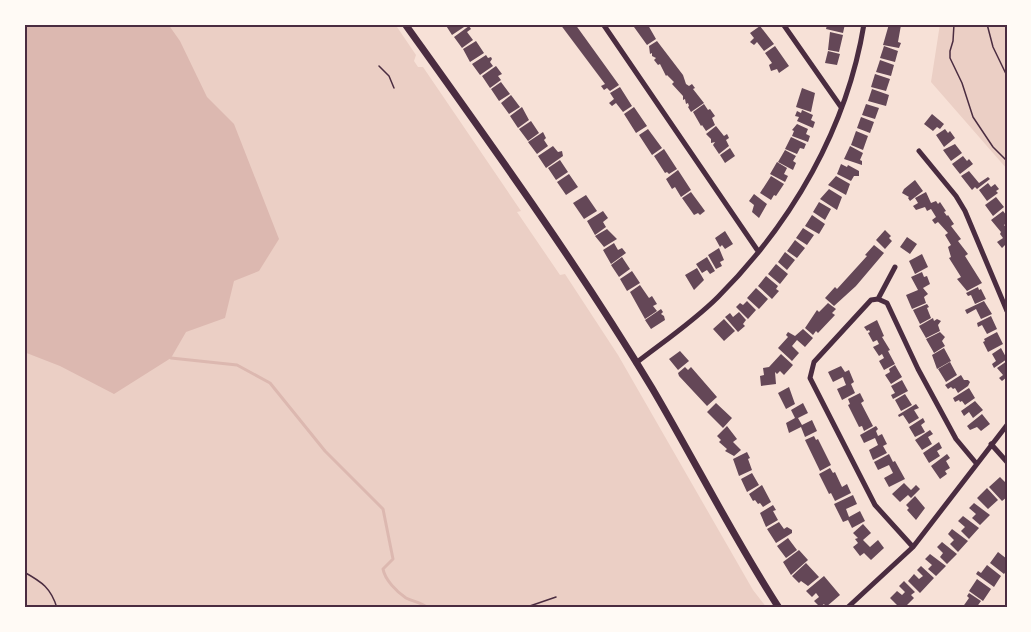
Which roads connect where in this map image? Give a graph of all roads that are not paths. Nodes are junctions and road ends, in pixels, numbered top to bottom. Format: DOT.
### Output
graph roads {
  1 [pos="405,24"];
  2 [pos="603,24"];
  3 [pos="783,24"];
  4 [pos="864,24"];
  5 [pos="841,107"];
  6 [pos="919,151"];
  7 [pos="926,162"];
  8 [pos="920,167"];
  9 [pos="758,251"];
  10 [pos="895,267"];
  11 [pos="878,299"];
  12 [pos="1007,311"];
  13 [pos="636,363"];
  14 [pos="1007,425"];
  15 [pos="991,444"];
  16 [pos="1007,462"];
  17 [pos="976,463"];
  18 [pos="913,547"];
  19 [pos="779,608"];
  20 [pos="847,608"];
  1 -- 13 [label="street"];
  2 -- 9 [label="street"];
  3 -- 5 [label="street"];
  4 -- 5 [label="street"];
  5 -- 9 [label="street"];
  6 -- 7 [label="street"];
  7 -- 8 [label="street"];
  7 -- 12 [label="street"];
  9 -- 13 [label="street"];
  10 -- 11 [label="street"];
  11 -- 17 [label="street"];
  11 -- 18 [label="street"];
  13 -- 19 [label="street"];
  14 -- 15 [label="street"];
  15 -- 16 [label="street"];
  15 -- 17 [label="street"];
  17 -- 18 [label="street"];
  18 -- 20 [label="street"];
}
